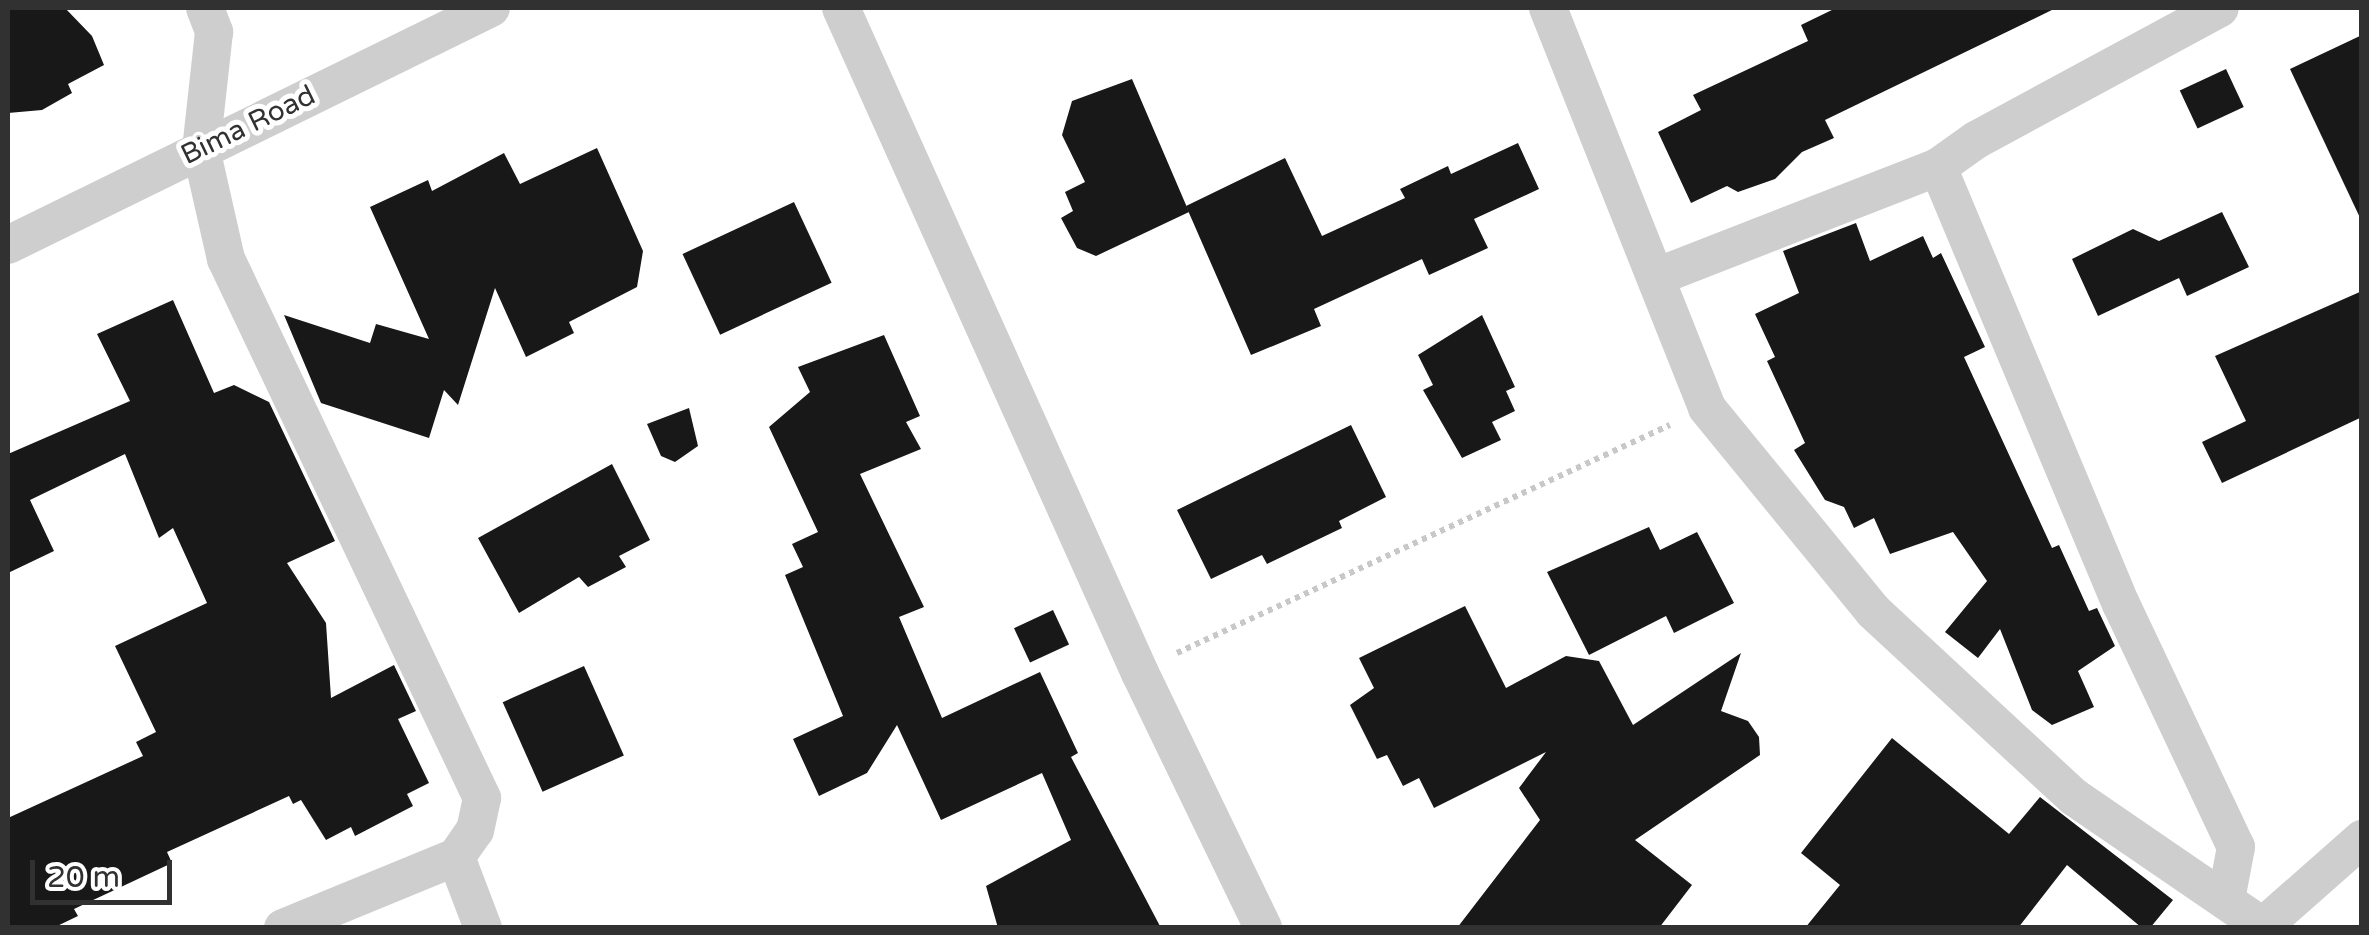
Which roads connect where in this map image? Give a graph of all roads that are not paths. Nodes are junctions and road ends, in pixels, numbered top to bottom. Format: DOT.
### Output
graph roads {
  1 [pos="205,8"];
  2 [pos="491,8"];
  3 [pos="842,8"];
  4 [pos="1548,8"];
  5 [pos="2220,8"];
  6 [pos="201,149"];
  7 [pos="1938,167"];
  8 [pos="8,245"];
  9 [pos="1656,277"];
  10 [pos="2362,839"];
  11 [pos="456,858"];
  12 [pos="2226,900"];
  13 [pos="2263,927"];
  14 [pos="283,928"];
  15 [pos="482,928"];
  16 [pos="1263,928"];
  1 -- 6 [label="street"];
  2 -- 6 [label="street, Bima Road"];
  3 -- 16 [label="street"];
  4 -- 9 [label="street"];
  5 -- 7 [label="street"];
  6 -- 8 [label="street, Bima Road"];
  6 -- 11 [label="street"];
  7 -- 9 [label="street"];
  7 -- 12 [label="street"];
  9 -- 12 [label="street"];
  10 -- 13 [label="street"];
  11 -- 14 [label="street"];
  11 -- 15 [label="street"];
  12 -- 13 [label="street"];
}
